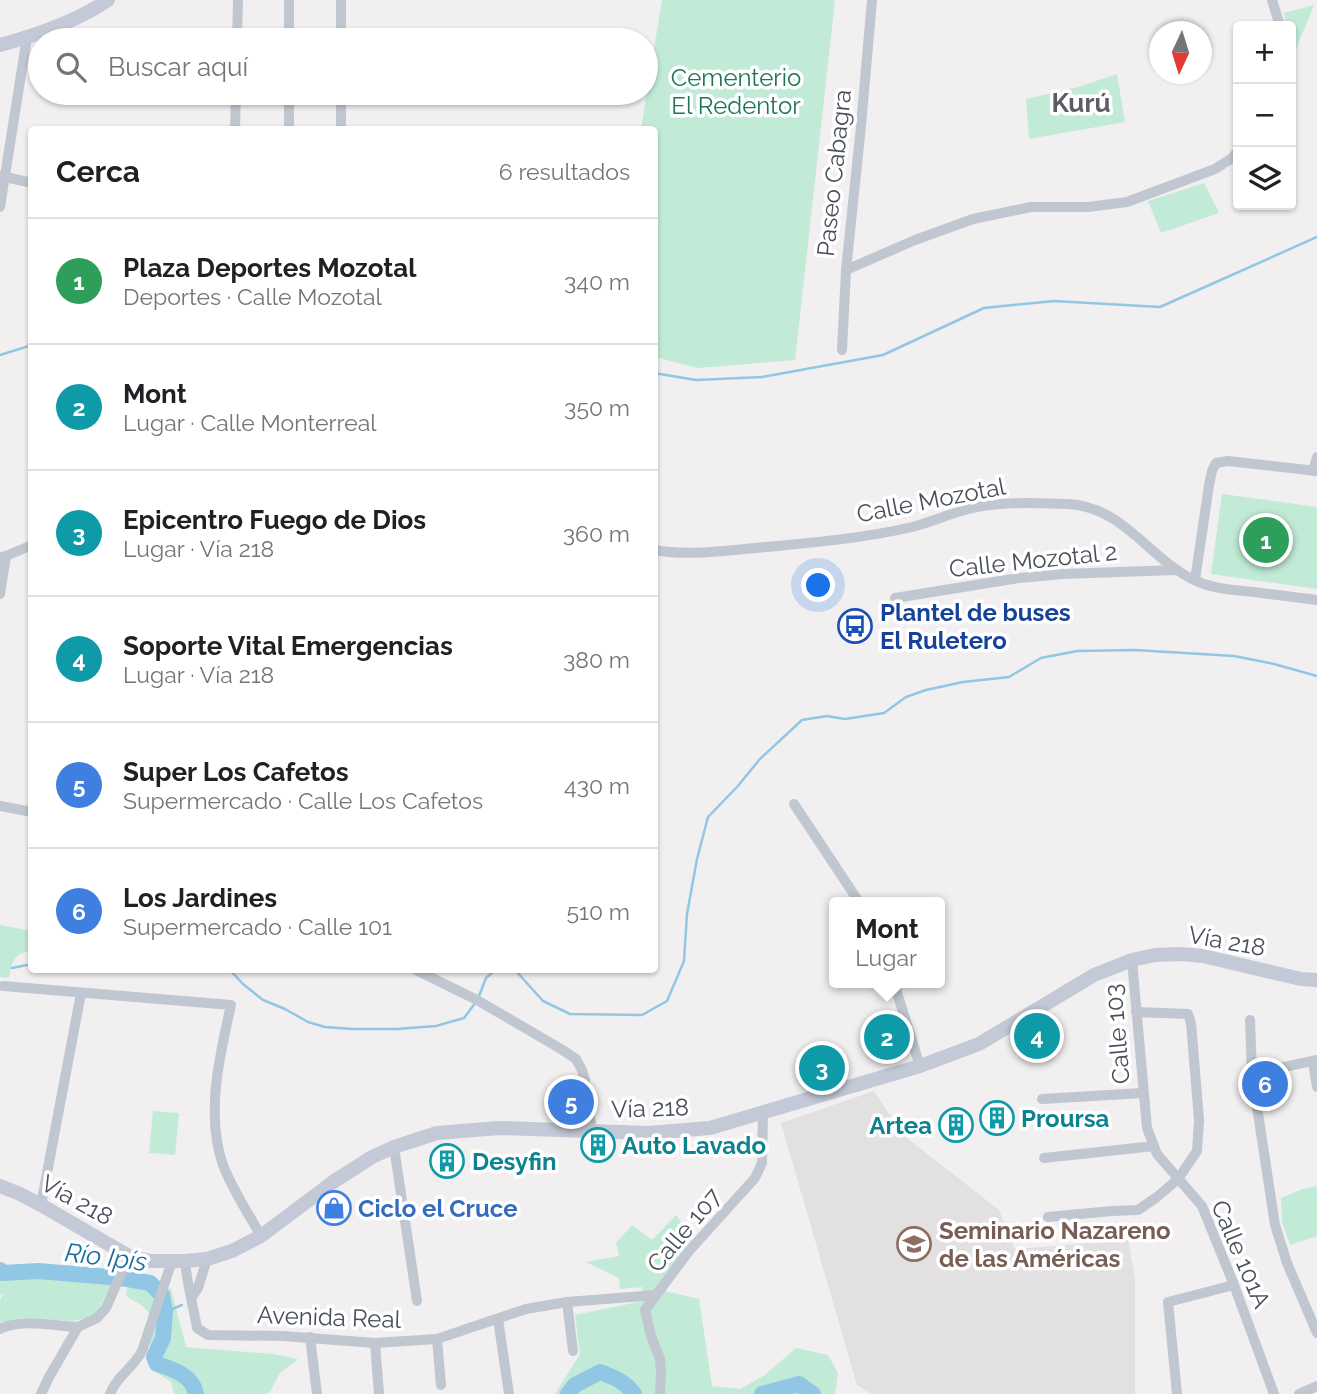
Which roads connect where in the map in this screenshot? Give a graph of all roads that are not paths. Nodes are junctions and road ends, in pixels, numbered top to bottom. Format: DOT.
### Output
graph roads {
  1 [pos="108,0"];
  2 [pos="238,0"];
  3 [pos="289,0"];
  4 [pos="341,0"];
  5 [pos="872,0"];
  6 [pos="1272,0"];
  7 [pos="1278,21"];
  8 [pos="51,28"];
  9 [pos="237,28"];
  10 [pos="289,28"];
  11 [pos="341,28"];
  12 [pos="27,37"];
  13 [pos="0,45"];
  14 [pos="236,105"];
  15 [pos="289,105"];
  16 [pos="341,105"];
  17 [pos="235,126"];
  18 [pos="289,126"];
  19 [pos="341,126"];
  20 [pos="1233,157"];
  21 [pos="2,177"];
  22 [pos="28,182"];
  23 [pos="0,208"];
  24 [pos="846,270"];
  25 [pos="842,350"];
  26 [pos="1317,457"];
  27 [pos="1315,471"];
  28 [pos="28,547"];
  29 [pos="658,551"];
  30 [pos="3,556"];
  31 [pos="1175,570"];
  32 [pos="1195,580"];
  33 [pos="0,594"];
  34 [pos="895,598"];
  35 [pos="1317,600"];
  36 [pos="794,804"];
  37 [pos="0,806"];
  38 [pos="28,811"];
  39 [pos="856,897"];
  40 [pos="1132,960"];
  41 [pos="421,973"];
  42 [pos="1317,980"];
  43 [pos="3,986"];
  44 [pos="896,988"];
  45 [pos="81,993"];
  46 [pos="1136,1012"];
  47 [pos="1250,1020"];
  48 [pos="1315,1060"];
  49 [pos="920,1066"];
  50 [pos="1252,1074"];
  51 [pos="1317,1087"];
  52 [pos="1143,1093"];
  53 [pos="1042,1099"];
  54 [pos="763,1113"];
  55 [pos="592,1132"];
  56 [pos="1154,1146"];
  57 [pos="394,1147"];
  58 [pos="1044,1158"];
  59 [pos="1178,1179"];
  60 [pos="0,1186"];
  61 [pos="41,1205"];
  62 [pos="1048,1217"];
  63 [pos="261,1236"];
  64 [pos="207,1259"];
  65 [pos="178,1261"];
  66 [pos="126,1262"];
  67 [pos="1234,1284"];
  68 [pos="656,1295"];
  69 [pos="192,1297"];
  70 [pos="417,1301"];
  71 [pos="567,1302"];
  72 [pos="498,1319"];
  73 [pos="78,1328"];
  74 [pos="0,1329"];
  75 [pos="1317,1333"];
  76 [pos="310,1337"];
  77 [pos="437,1339"];
  78 [pos="375,1343"];
  79 [pos="573,1351"];
  80 [pos="441,1385"];
  81 [pos="1317,1386"];
  82 [pos="41,1394"];
  83 [pos="110,1394"];
  84 [pos="317,1394"];
  85 [pos="379,1394"];
  86 [pos="509,1394"];
  87 [pos="660,1394"];
  88 [pos="1177,1394"];
  89 [pos="1274,1394"];
  90 [pos="1299,1394"];
  1 -- 8 [label="main road"];
  2 -- 9 [label="street"];
  3 -- 10 [label="street"];
  4 -- 11 [label="street"];
  5 -- 24 [label="street, Paseo Cabagra"];
  6 -- 7 [label="street"];
  12 -- 13 [label="main road"];
  12 -- 21 [label="street"];
  14 -- 17 [label="street"];
  15 -- 18 [label="street"];
  16 -- 19 [label="street"];
  20 -- 24 [label="street"];
  21 -- 22 [label="street"];
  21 -- 23 [label="street"];
  24 -- 25 [label="street, Paseo Cabagra"];
  26 -- 27 [label="street"];
  27 -- 32 [label="street"];
  28 -- 30 [label="street"];
  29 -- 31 [label="street, Calle Mozotal"];
  30 -- 33 [label="street"];
  31 -- 32 [label="street, Calle Mozotal"];
  31 -- 34 [label="street, Calle Mozotal 2"];
  32 -- 35 [label="street, Calle Mozotal"];
  36 -- 39 [label="street"];
  37 -- 38 [label="street"];
  40 -- 42 [label="main road, Vía 218"];
  40 -- 46 [label="street, Calle 103"];
  40 -- 49 [label="main road, Vía 218"];
  41 -- 55 [label="street"];
  43 -- 45 [label="street"];
  44 -- 49 [label="street"];
  45 -- 61 [label="street"];
  45 -- 63 [label="street"];
  46 -- 52 [label="street, Calle 103"];
  46 -- 59 [label="street"];
  47 -- 50 [label="street"];
  48 -- 50 [label="street"];
  48 -- 51 [label="street"];
  49 -- 54 [label="main road, Vía 218"];
  50 -- 75 [label="street"];
  52 -- 53 [label="street"];
  52 -- 56 [label="street, Calle 103"];
  54 -- 55 [label="main road, Vía 218"];
  54 -- 68 [label="street, Calle 107"];
  55 -- 57 [label="main road, Vía 218"];
  56 -- 58 [label="street"];
  56 -- 59 [label="street, Calle 103"];
  57 -- 63 [label="main road, Vía 218"];
  57 -- 70 [label="street"];
  59 -- 62 [label="street"];
  59 -- 67 [label="street, Calle 101A"];
  60 -- 61 [label="main road, Vía 218"];
  61 -- 66 [label="main road, Vía 218"];
  63 -- 64 [label="main road, Vía 218"];
  64 -- 65 [label="main road, Vía 218"];
  64 -- 69 [label="street"];
  65 -- 66 [label="main road, Vía 218"];
  65 -- 69 [label="street, Avenida Real"];
  65 -- 83 [label="street"];
  66 -- 73 [label="street"];
  67 -- 88 [label="street"];
  67 -- 89 [label="street, Calle 101A"];
  68 -- 71 [label="street, Avenida Real"];
  68 -- 87 [label="street"];
  69 -- 76 [label="street, Avenida Real"];
  71 -- 72 [label="street, Avenida Real"];
  71 -- 79 [label="street"];
  72 -- 77 [label="street, Avenida Real"];
  72 -- 86 [label="street"];
  73 -- 74 [label="street"];
  73 -- 82 [label="street"];
  76 -- 78 [label="street, Avenida Real"];
  76 -- 84 [label="street"];
  77 -- 78 [label="street, Avenida Real"];
  77 -- 80 [label="street"];
  78 -- 85 [label="street"];
  81 -- 90 [label="street"];
}
